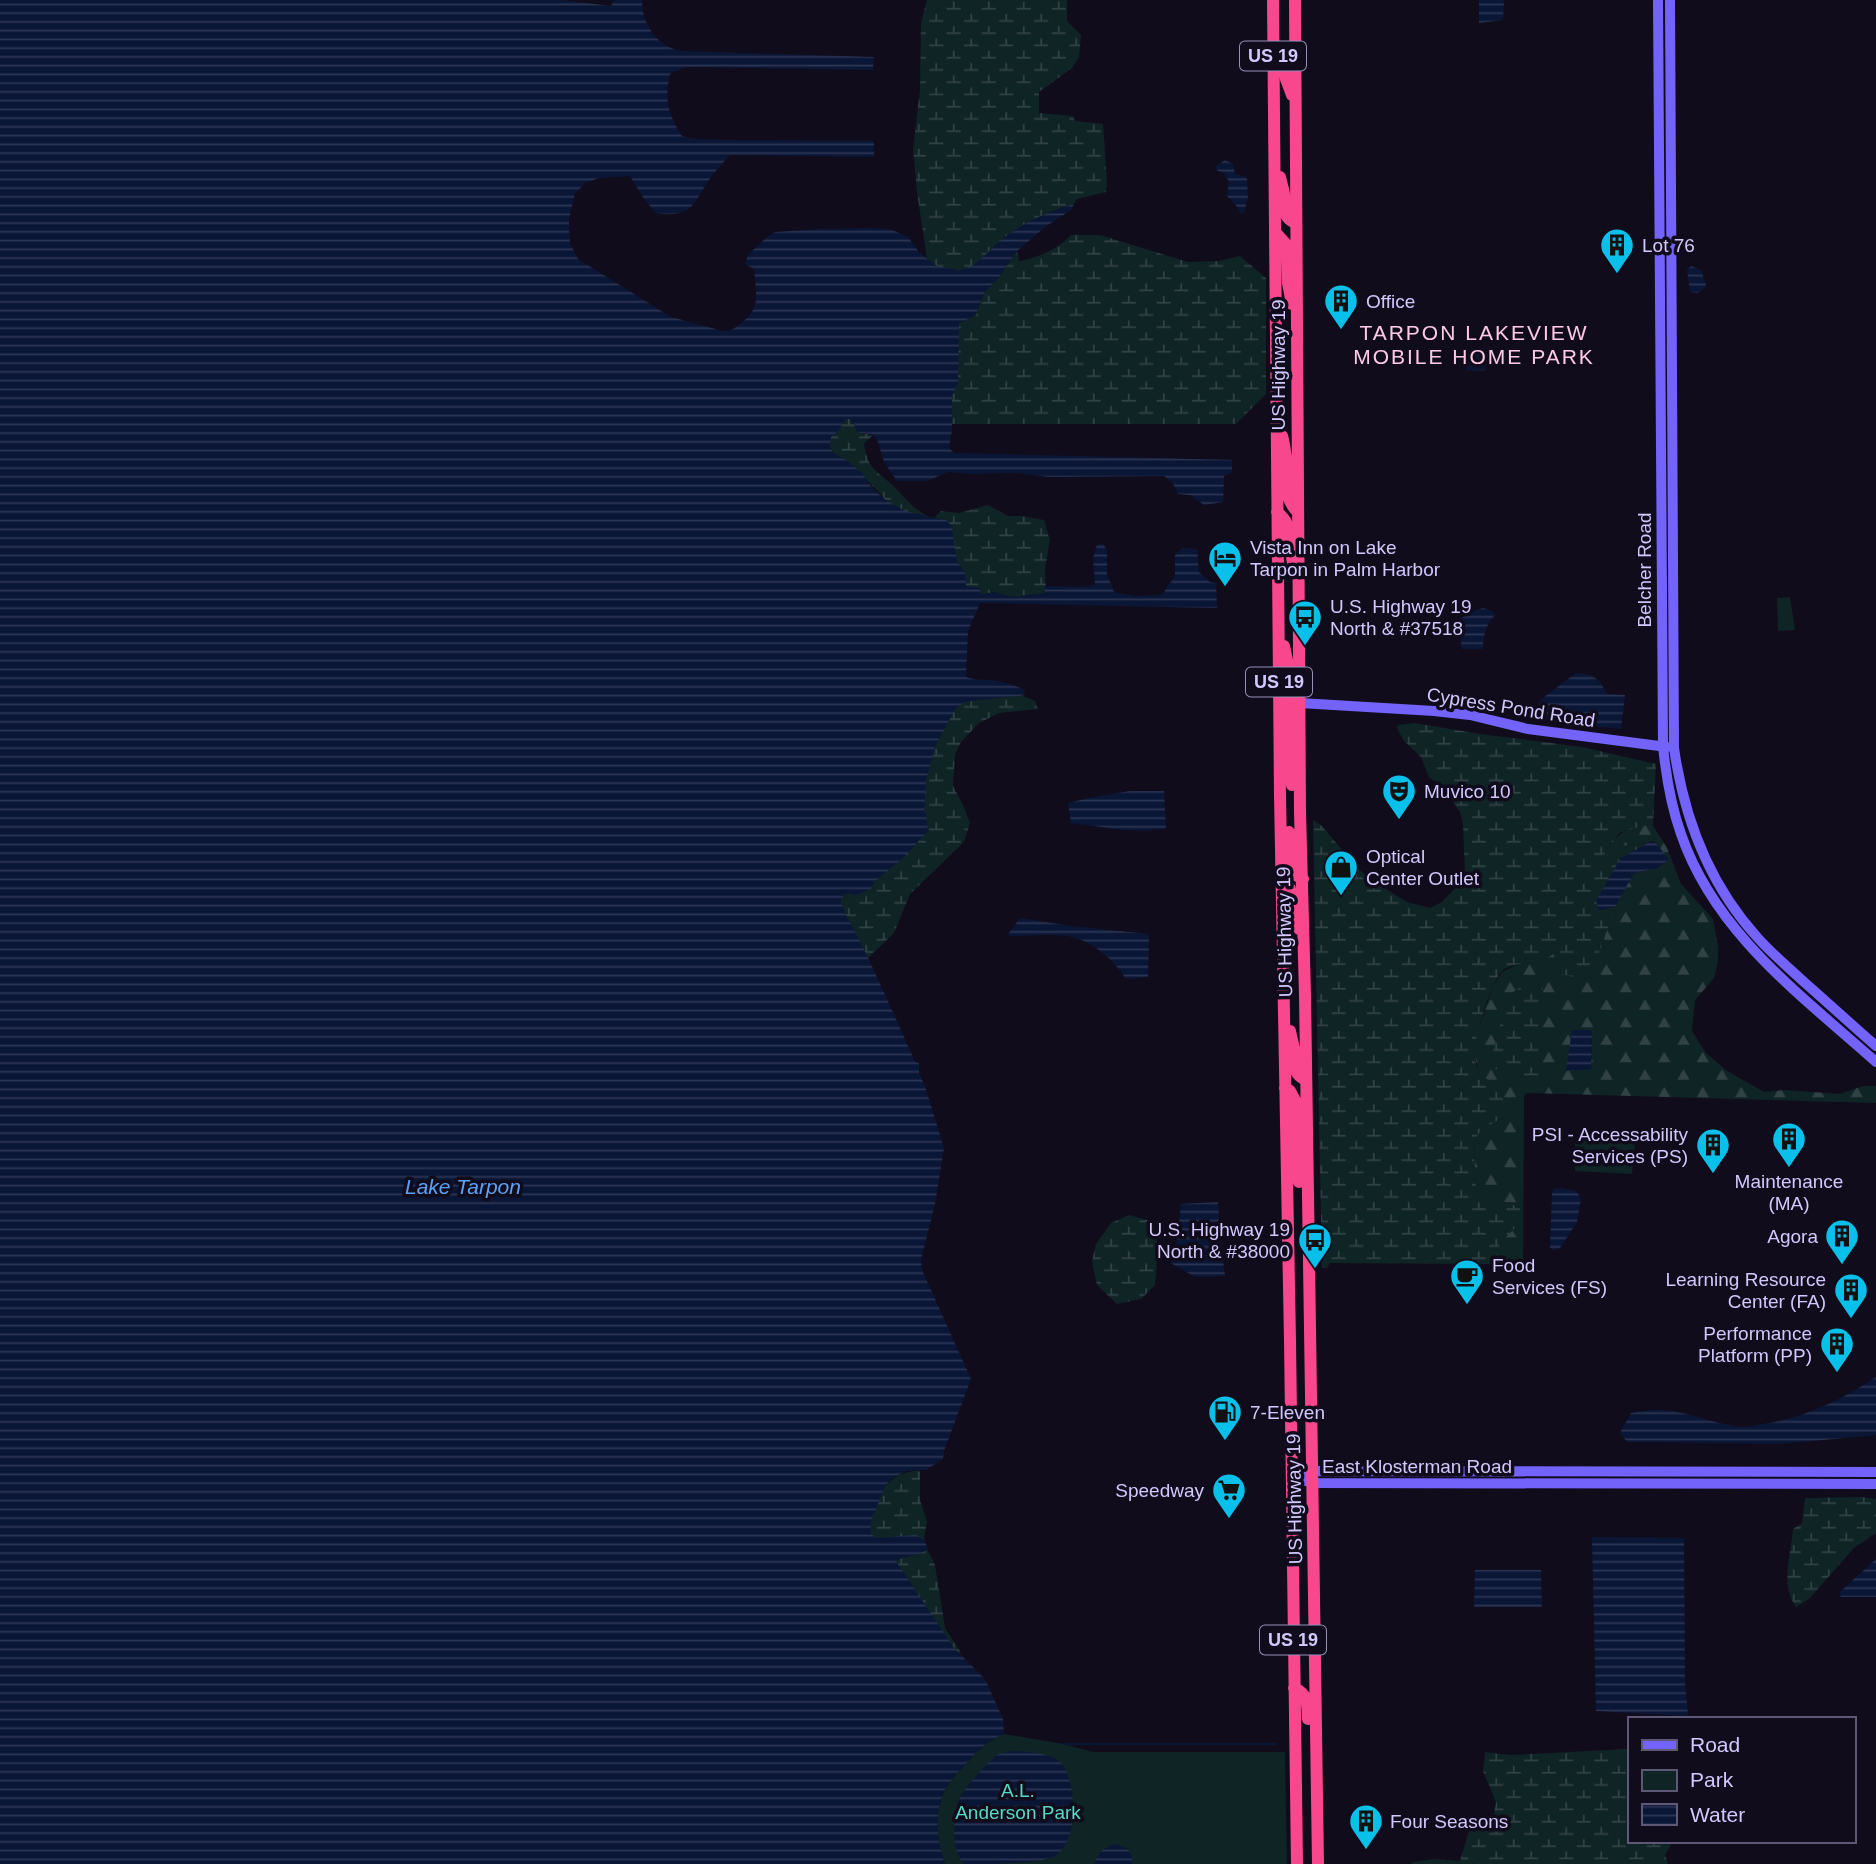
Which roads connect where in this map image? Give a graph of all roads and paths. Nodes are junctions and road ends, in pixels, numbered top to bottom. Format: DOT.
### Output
graph roads {
  1 [pos="1273,0"];
  2 [pos="1295,0"];
  3 [pos="1658,0"];
  4 [pos="1670,0"];
  5 [pos="1273,48"];
  6 [pos="1295,106"];
  7 [pos="1274,152"];
  8 [pos="1296,223"];
  9 [pos="1275,232"];
  10 [pos="1297,331"];
  11 [pos="1276,401"];
  12 [pos="1277,512"];
  13 [pos="1298,512"];
  14 [pos="1299,583"];
  15 [pos="1278,622"];
  16 [pos="1279,678"];
  17 [pos="1300,702"];
  18 [pos="1663,746"];
  19 [pos="1675,748"];
  20 [pos="1280,796"];
  21 [pos="1300,812"];
  22 [pos="1303,879"];
  23 [pos="1282,881"];
  24 [pos="1304,950"];
  25 [pos="1284,1007"];
  26 [pos="1876,1046"];
  27 [pos="1876,1062"];
  28 [pos="1306,1080"];
  29 [pos="1285,1088"];
  30 [pos="1308,1233"];
  31 [pos="1876,1472"];
  32 [pos="1291,1477"];
  33 [pos="1313,1477"];
  34 [pos="1876,1484"];
  35 [pos="1294,1688"];
  36 [pos="1316,1775"];
  37 [pos="1300,1864"];
  38 [pos="1318,1864"];
  1 -- 5 [label="highway, US Highway 19 / US 19"];
  2 -- 6 [label="highway, US Highway 19 / US 19"];
  3 -- 18 [label="main road, Belcher Road"];
  4 -- 19 [label="main road, Belcher Road"];
  5 -- 6 [label="highway"];
  5 -- 7 [label="highway, US Highway 19 / US 19"];
  6 -- 8 [label="highway, US Highway 19 / US 19"];
  7 -- 8 [label="highway"];
  7 -- 9 [label="highway, US Highway 19 / US 19"];
  8 -- 10 [label="highway, US Highway 19 / US 19"];
  9 -- 10 [label="highway"];
  9 -- 11 [label="highway, US Highway 19 / US 19"];
  10 -- 13 [label="highway, US Highway 19 / US 19"];
  11 -- 12 [label="highway, US Highway 19 / US 19"];
  11 -- 13 [label="highway"];
  12 -- 14 [label="highway"];
  12 -- 15 [label="highway, US Highway 19 / US 19"];
  13 -- 14 [label="highway, US Highway 19 / US 19"];
  14 -- 17 [label="highway, US Highway 19 / US 19"];
  15 -- 16 [label="highway, US Highway 19 / US 19"];
  15 -- 17 [label="highway"];
  16 -- 20 [label="highway, US Highway 19 / US 19"];
  16 -- 21 [label="highway"];
  17 -- 18 [label="main road, Cypress Pond Road"];
  17 -- 21 [label="highway, US Highway 19 / US 19"];
  18 -- 19 [label="main road, Cypress Pond Road"];
  18 -- 27 [label="main road, Belcher Road"];
  19 -- 26 [label="main road, Belcher Road"];
  20 -- 22 [label="highway"];
  20 -- 23 [label="highway, US Highway 19 / US 19"];
  21 -- 22 [label="highway, US Highway 19 / US 19"];
  22 -- 24 [label="highway, US Highway 19 / US 19"];
  23 -- 24 [label="highway"];
  23 -- 25 [label="highway, US Highway 19 / US 19"];
  24 -- 28 [label="highway, US Highway 19 / US 19"];
  25 -- 28 [label="highway"];
  25 -- 29 [label="highway, US Highway 19 / US 19"];
  28 -- 30 [label="highway, US Highway 19 / US 19"];
  29 -- 30 [label="highway"];
  29 -- 32 [label="highway, US Highway 19 / US 19"];
  30 -- 33 [label="highway, US Highway 19 / US 19"];
  31 -- 33 [label="main road, East Klosterman Road"];
  32 -- 33 [label="main road, East Klosterman Road"];
  32 -- 35 [label="highway, US Highway 19 / US 19"];
  33 -- 34 [label="main road, East Klosterman Road"];
  33 -- 36 [label="highway, US Highway 19 / US 19"];
  35 -- 36 [label="highway"];
  35 -- 37 [label="highway, US Highway 19 / US 19"];
  36 -- 38 [label="highway, US Highway 19 / US 19"];
}
